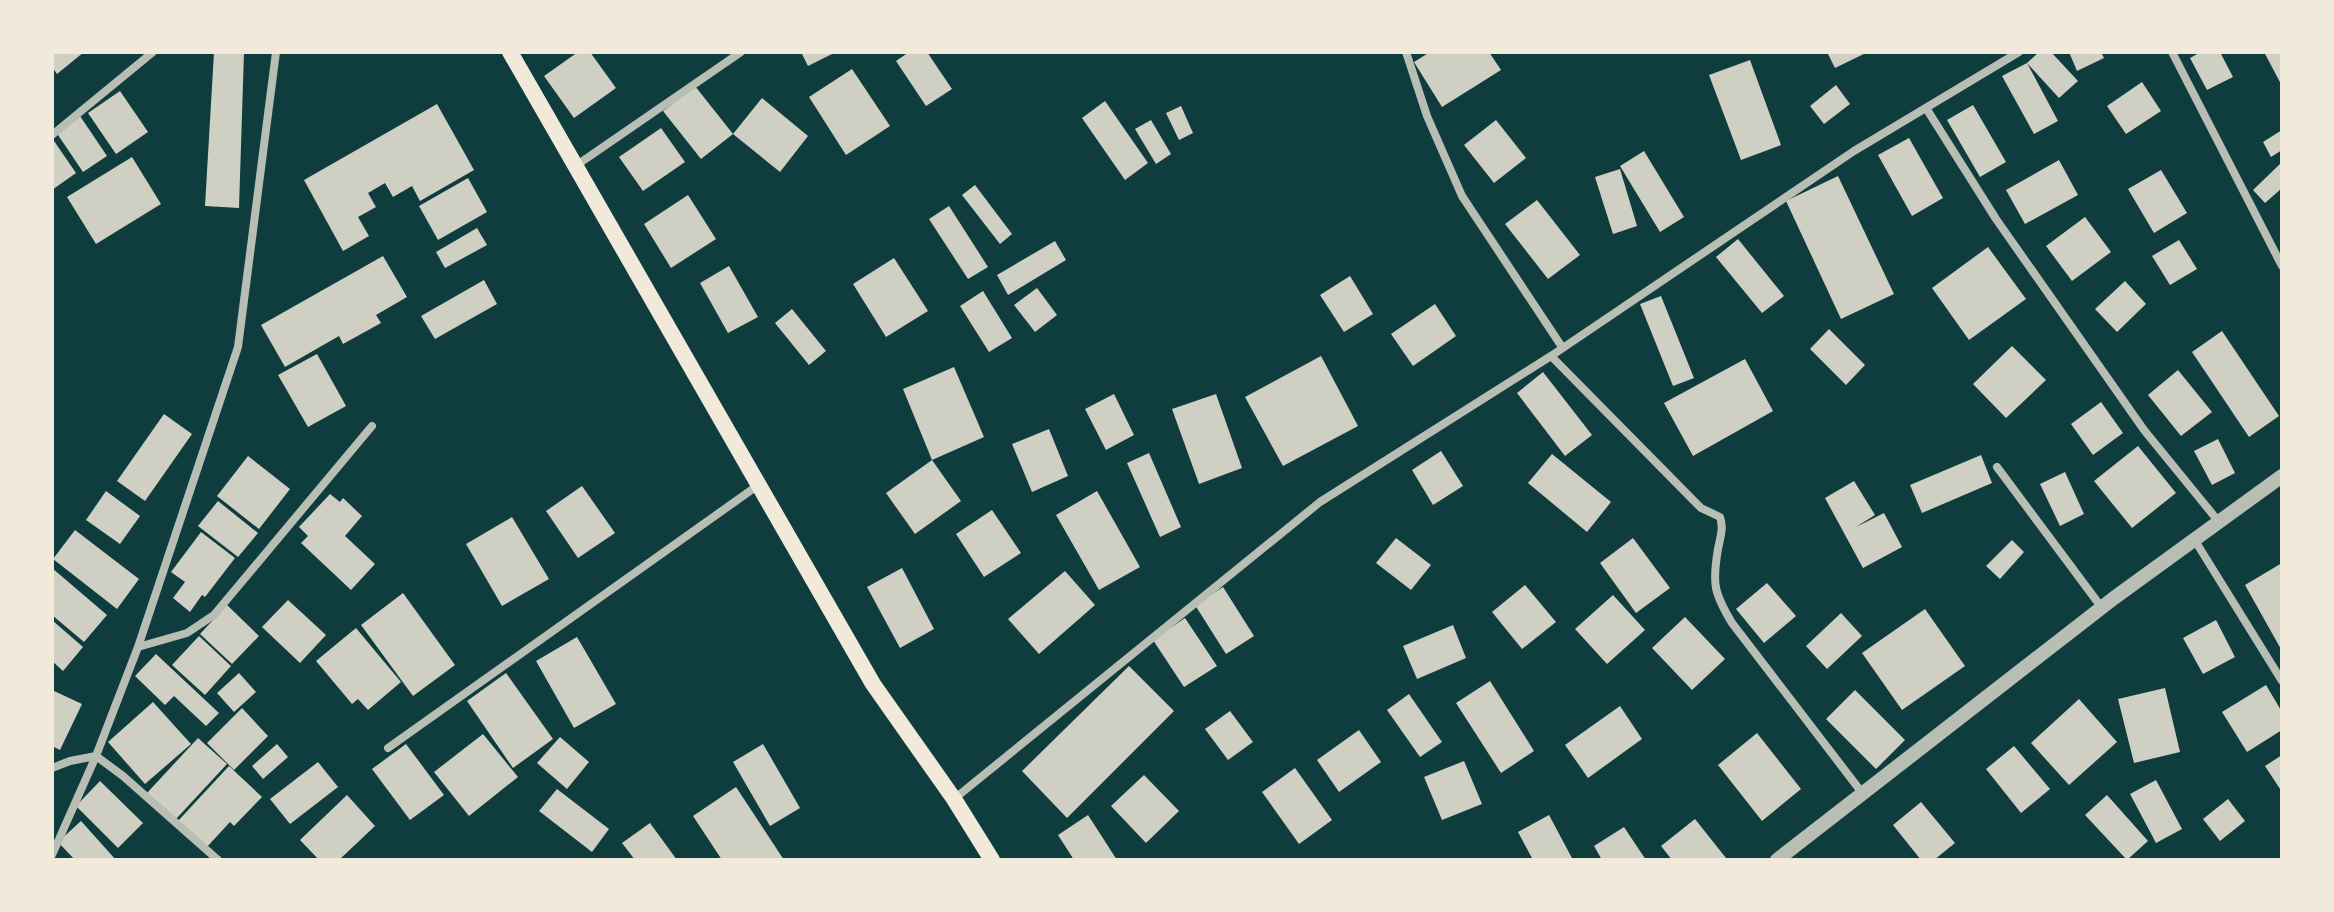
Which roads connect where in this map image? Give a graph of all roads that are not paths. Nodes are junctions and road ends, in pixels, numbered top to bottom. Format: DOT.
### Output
graph roads {
  1 [pos="153,52"];
  2 [pos="276,52"];
  3 [pos="510,52"];
  4 [pos="741,52"];
  5 [pos="1406,52"];
  6 [pos="2019,52"];
  7 [pos="2172,52"];
  8 [pos="1926,108"];
  9 [pos="52,135"];
  10 [pos="574,167"];
  11 [pos="2282,266"];
  12 [pos="1562,347"];
  13 [pos="1551,356"];
  14 [pos="372,426"];
  15 [pos="1997,467"];
  16 [pos="2282,476"];
  17 [pos="757,486"];
  18 [pos="2219,522"];
  19 [pos="2194,539"];
  20 [pos="2102,608"];
  21 [pos="138,647"];
  22 [pos="2282,681"];
  23 [pos="388,748"];
  24 [pos="96,756"];
  25 [pos="52,768"];
  26 [pos="1863,794"];
  27 [pos="954,799"];
  28 [pos="52,855"];
  29 [pos="218,860"];
  30 [pos="992,860"];
  31 [pos="1777,860"];
  1 -- 9 [label="street"];
  2 -- 21 [label="street"];
  3 -- 10 [label="main road"];
  4 -- 10 [label="street"];
  5 -- 12 [label="street"];
  6 -- 8 [label="street"];
  7 -- 11 [label="street"];
  8 -- 12 [label="street"];
  8 -- 18 [label="street"];
  10 -- 17 [label="main road"];
  12 -- 13 [label="street"];
  13 -- 26 [label="street"];
  13 -- 27 [label="street"];
  14 -- 21 [label="street"];
  15 -- 20 [label="street"];
  16 -- 18 [label="street"];
  17 -- 23 [label="street"];
  17 -- 27 [label="main road"];
  18 -- 19 [label="street"];
  19 -- 20 [label="street"];
  19 -- 22 [label="street"];
  20 -- 26 [label="street"];
  21 -- 24 [label="street"];
  24 -- 25 [label="street"];
  24 -- 28 [label="street"];
  24 -- 29 [label="street"];
  26 -- 31 [label="street"];
  27 -- 30 [label="main road"];
}
